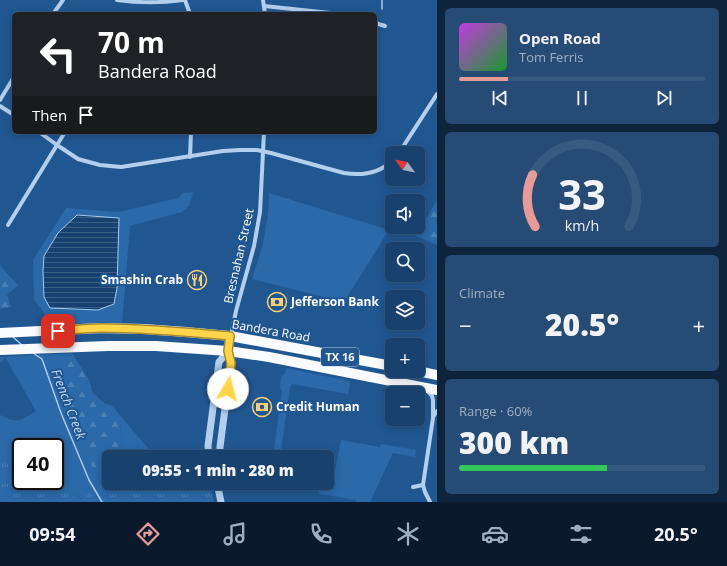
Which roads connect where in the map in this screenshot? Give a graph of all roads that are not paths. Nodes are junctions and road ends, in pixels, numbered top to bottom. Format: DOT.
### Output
graph roads {
  1 [pos="63,0"];
  2 [pos="117,0"];
  3 [pos="184,0"];
  4 [pos="263,0"];
  5 [pos="264,6"];
  6 [pos="54,12"];
  7 [pos="189,12"];
  8 [pos="265,12"];
  9 [pos="321,12"];
  10 [pos="377,24"];
  11 [pos="385,26"];
  12 [pos="12,80"];
  13 [pos="437,94"];
  14 [pos="0,100"];
  15 [pos="0,106"];
  16 [pos="12,114"];
  17 [pos="42,134"];
  18 [pos="64,134"];
  19 [pos="191,134"];
  20 [pos="264,134"];
  21 [pos="57,145"];
  22 [pos="404,146"];
  23 [pos="263,151"];
  24 [pos="190,157"];
  25 [pos="385,167"];
  26 [pos="8,225"];
  27 [pos="0,333"];
  28 [pos="230,336"];
  29 [pos="2,350"];
  30 [pos="228,351"];
  31 [pos="385,365"];
  32 [pos="425,372"];
  33 [pos="437,375"];
  34 [pos="415,386"];
  35 [pos="425,388"];
  36 [pos="437,390"];
  37 [pos="437,410"];
  38 [pos="433,418"];
  39 [pos="208,450"];
  40 [pos="220,450"];
  41 [pos="423,485"];
  42 [pos="413,487"];
  43 [pos="218,490"];
  44 [pos="221,502"];
  45 [pos="430,502"];
  1 -- 6 [label="street"];
  2 -- 3 [label="street"];
  3 -- 7 [label="street"];
  4 -- 5 [label="street"];
  5 -- 8 [label="street"];
  5 -- 9 [label="street"];
  10 -- 11 [label="street"];
  12 -- 14 [label="street"];
  13 -- 22 [label="street"];
  15 -- 16 [label="street"];
  17 -- 21 [label="street"];
  18 -- 21 [label="street"];
  19 -- 24 [label="street"];
  20 -- 23 [label="street, Bresnahan Street"];
  21 -- 24 [label="street"];
  21 -- 26 [label="street"];
  23 -- 24 [label="street"];
  23 -- 25 [label="street"];
  23 -- 28 [label="street, Bresnahan Street"];
  27 -- 28 [label="main road, Bandera Road / TX 16"];
  28 -- 30 [label="street, Bresnahan Street"];
  28 -- 31 [label="main road, Bandera Road / TX 16"];
  29 -- 30 [label="main road, TX 16"];
  30 -- 34 [label="main road, TX 16"];
  30 -- 39 [label="street"];
  30 -- 40 [label="street"];
  32 -- 33 [label="main road"];
  35 -- 36 [label="main road, TX 16"];
  35 -- 38 [label="street"];
  37 -- 38 [label="street"];
  38 -- 41 [label="street"];
  41 -- 42 [label="street"];
  41 -- 45 [label="street"];
  43 -- 44 [label="street"];
}
